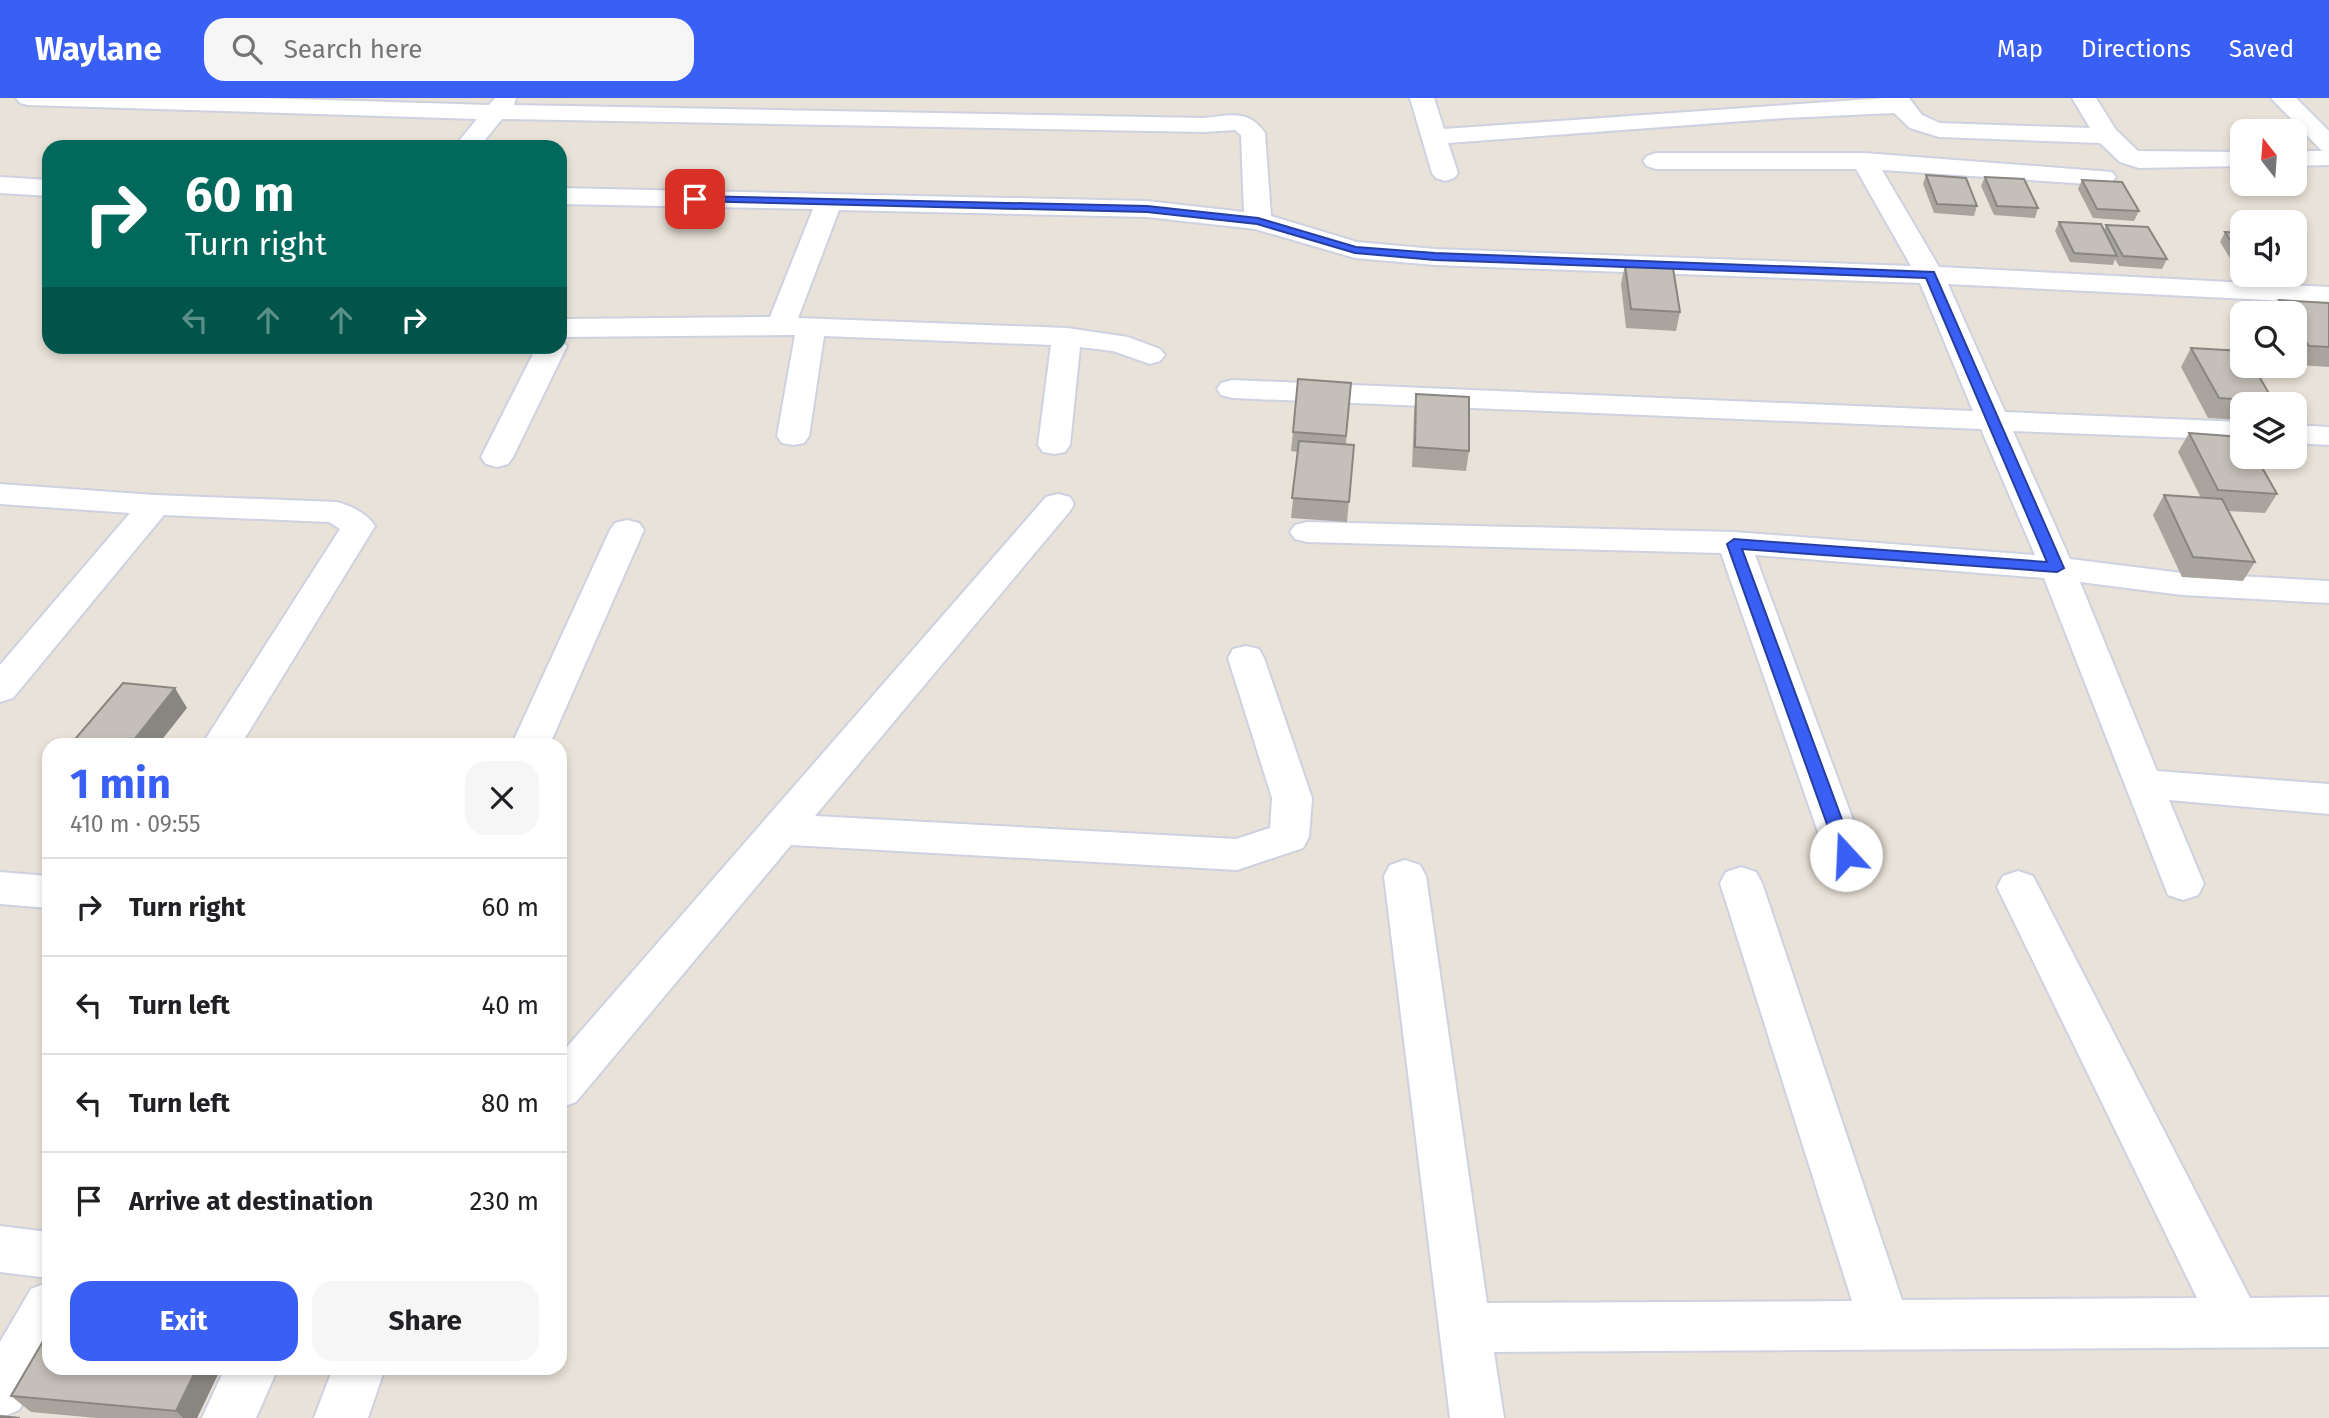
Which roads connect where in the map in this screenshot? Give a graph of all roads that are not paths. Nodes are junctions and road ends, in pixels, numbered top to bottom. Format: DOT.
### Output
graph roads {
  1 [pos="28,98"];
  2 [pos="1422,98"];
  3 [pos="1600,98"];
  4 [pos="2084,98"];
  5 [pos="2283,98"];
  6 [pos="1899,102"];
  7 [pos="1781,104"];
  8 [pos="501,105"];
  9 [pos="1243,110"];
  10 [pos="1615,124"];
  11 [pos="2109,136"];
  12 [pos="1434,137"];
  13 [pos="472,140"];
  14 [pos="2329,145"];
  15 [pos="2329,158"];
  16 [pos="2230,159"];
  17 [pos="2307,159"];
  18 [pos="1656,161"];
  19 [pos="1864,162"];
  20 [pos="1445,173"];
  21 [pos="2103,177"];
  22 [pos="0,185"];
  23 [pos="42,188"];
  24 [pos="567,196"];
  25 [pos="830,202"];
  26 [pos="1258,221"];
  27 [pos="1930,275"];
  28 [pos="2329,295"];
  29 [pos="781,326"];
  30 [pos="811,328"];
  31 [pos="567,333"];
  32 [pos="1067,337"];
  33 [pos="548,354"];
  34 [pos="1150,355"];
  35 [pos="1232,389"];
  36 [pos="1992,419"];
  37 [pos="2230,430"];
  38 [pos="2307,435"];
  39 [pos="793,436"];
  40 [pos="2329,436"];
  41 [pos="1054,445"];
  42 [pos="497,457"];
  43 [pos="0,494"];
  44 [pos="1058,504"];
  45 [pos="155,505"];
  46 [pos="626,530"];
  47 [pos="1307,532"];
  48 [pos="1734,544"];
  49 [pos="2057,568"];
  50 [pos="2329,592"];
  51 [pos="1246,658"];
  52 [pos="0,689"];
  53 [pos="225,738"];
  54 [pos="534,738"];
  55 [pos="2143,784"];
  56 [pos="2329,799"];
  57 [pos="781,829"];
  58 [pos="1846,855"];
  59 [pos="1405,876"];
  60 [pos="1741,883"];
  61 [pos="2183,884"];
  62 [pos="2018,887"];
  63 [pos="0,888"];
  64 [pos="42,891"];
  65 [pos="567,1080"];
  66 [pos="0,1249"];
  67 [pos="42,1254"];
  68 [pos="42,1318"];
  69 [pos="2329,1322"];
  70 [pos="2236,1323"];
  71 [pos="1885,1325"];
  72 [pos="1465,1328"];
  73 [pos="249,1375"];
  74 [pos="356,1375"];
  75 [pos="0,1392"];
  76 [pos="229,1418"];
  77 [pos="341,1418"];
  78 [pos="1477,1418"];
  1 -- 8 [label="street"];
  2 -- 12 [label="street"];
  3 -- 10 [label="street"];
  4 -- 11 [label="street"];
  5 -- 14 [label="street"];
  6 -- 7 [label="street"];
  6 -- 11 [label="street"];
  7 -- 10 [label="street"];
  8 -- 9 [label="street"];
  8 -- 13 [label="street"];
  9 -- 26 [label="street"];
  10 -- 12 [label="street"];
  11 -- 16 [label="street"];
  12 -- 20 [label="street"];
  15 -- 17 [label="street"];
  18 -- 19 [label="street"];
  19 -- 21 [label="street"];
  19 -- 27 [label="street"];
  22 -- 23 [label="street"];
  24 -- 25 [label="street"];
  25 -- 26 [label="street"];
  25 -- 29 [label="street"];
  26 -- 27 [label="street"];
  27 -- 28 [label="street"];
  27 -- 36 [label="street"];
  29 -- 30 [label="street"];
  29 -- 31 [label="street"];
  30 -- 32 [label="street"];
  30 -- 39 [label="street"];
  32 -- 34 [label="street"];
  32 -- 41 [label="street"];
  33 -- 42 [label="street"];
  35 -- 36 [label="street"];
  36 -- 37 [label="street"];
  36 -- 49 [label="street"];
  38 -- 40 [label="street"];
  43 -- 45 [label="street"];
  44 -- 57 [label="street"];
  45 -- 52 [label="street"];
  45 -- 53 [label="street"];
  46 -- 54 [label="street"];
  47 -- 48 [label="street"];
  48 -- 49 [label="street"];
  48 -- 58 [label="street"];
  49 -- 50 [label="street"];
  49 -- 55 [label="street"];
  51 -- 57 [label="street"];
  55 -- 56 [label="street"];
  55 -- 61 [label="street"];
  57 -- 65 [label="street"];
  59 -- 72 [label="street"];
  60 -- 71 [label="street"];
  62 -- 70 [label="street"];
  63 -- 64 [label="street"];
  66 -- 67 [label="street"];
  68 -- 75 [label="street"];
  69 -- 70 [label="street"];
  70 -- 71 [label="street"];
  71 -- 72 [label="street"];
  72 -- 78 [label="street"];
  73 -- 76 [label="street"];
  74 -- 77 [label="street"];
}
